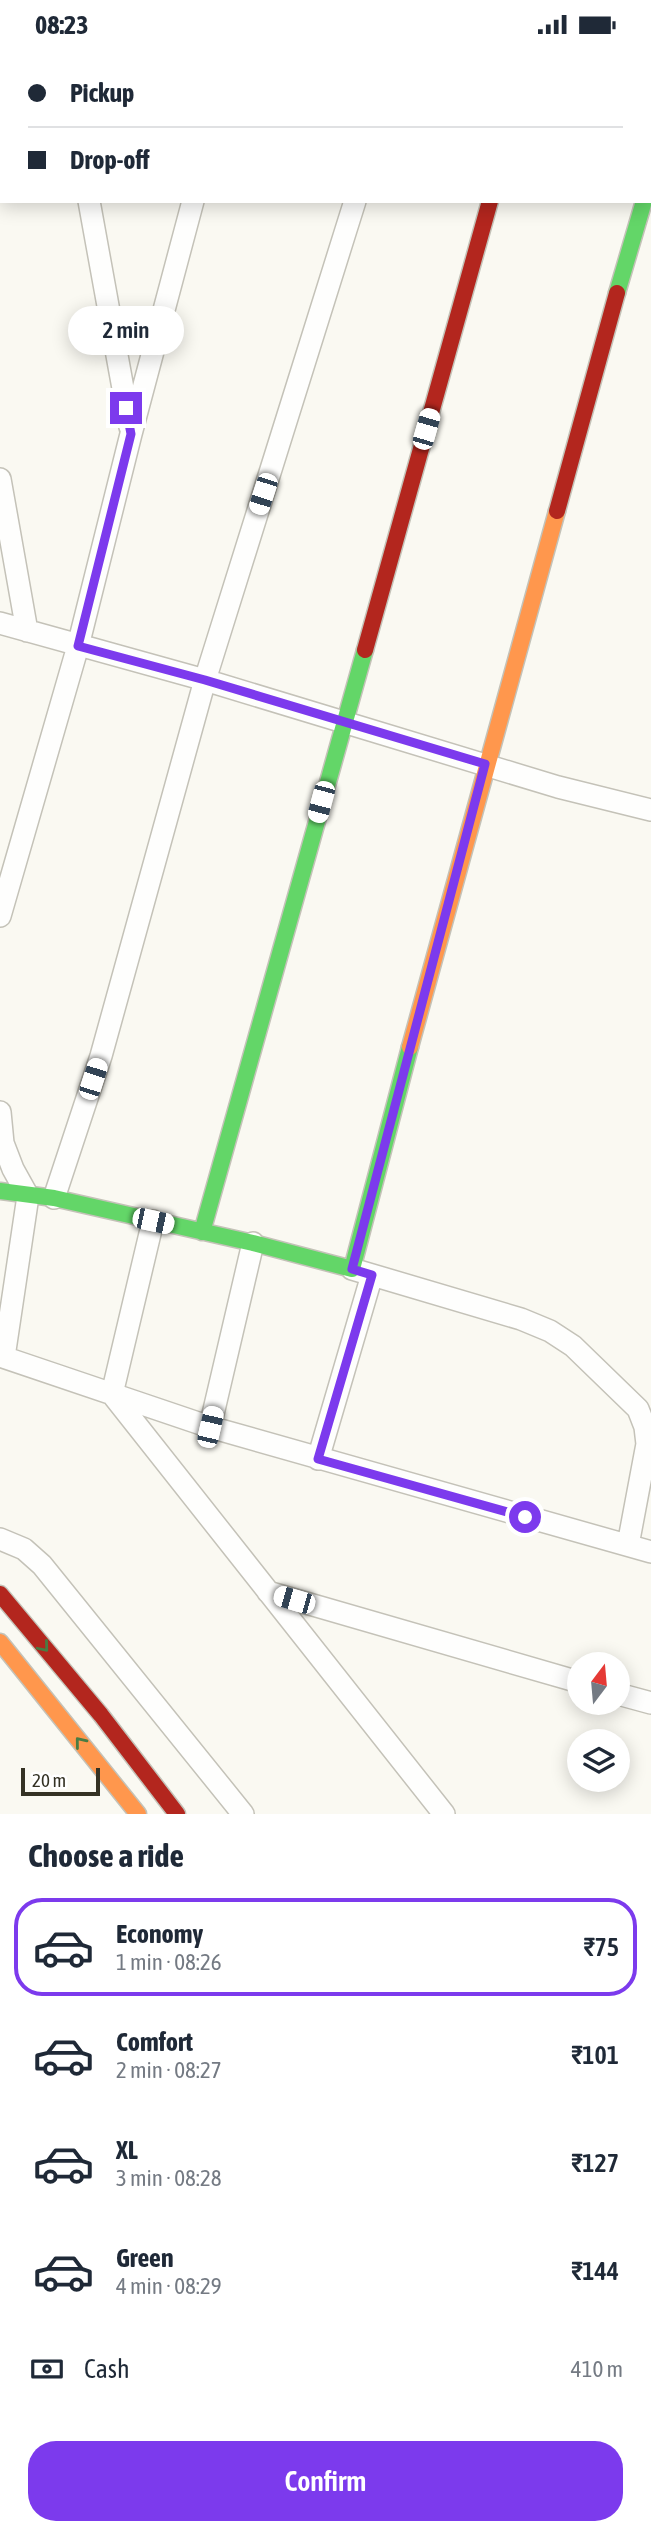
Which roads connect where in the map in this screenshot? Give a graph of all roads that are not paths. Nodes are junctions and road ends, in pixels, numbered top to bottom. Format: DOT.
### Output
graph roads {
  1 [pos="89,203"];
  2 [pos="192,203"];
  3 [pos="354,203"];
  4 [pos="489,203"];
  5 [pos="643,203"];
  6 [pos="131,434"];
  7 [pos="0,479"];
  8 [pos="0,623"];
  9 [pos="27,631"];
  10 [pos="78,646"];
  11 [pos="205,680"];
  12 [pos="344,722"];
  13 [pos="485,764"];
  14 [pos="651,810"];
  15 [pos="0,916"];
  16 [pos="0,1112"];
  17 [pos="0,1192"];
  18 [pos="28,1196"];
  19 [pos="54,1198"];
  20 [pos="153,1221"];
  21 [pos="202,1232"];
  22 [pos="253,1243"];
  23 [pos="362,1272"];
  24 [pos="2,1356"];
  25 [pos="112,1394"];
  26 [pos="210,1427"];
  27 [pos="318,1459"];
  28 [pos="0,1539"];
  29 [pos="628,1545"];
  30 [pos="651,1552"];
  31 [pos="268,1592"];
  32 [pos="0,1594"];
  33 [pos="0,1642"];
  34 [pos="567,1679"];
  35 [pos="630,1697"];
  36 [pos="651,1703"];
  37 [pos="138,1814"];
  38 [pos="177,1814"];
  39 [pos="243,1814"];
  40 [pos="444,1814"];
  1 -- 6 [label="street"];
  2 -- 6 [label="street"];
  3 -- 11 [label="street"];
  4 -- 12 [label="street"];
  5 -- 13 [label="street"];
  6 -- 10 [label="street"];
  7 -- 9 [label="street"];
  8 -- 9 [label="street"];
  9 -- 10 [label="street"];
  10 -- 11 [label="street"];
  10 -- 15 [label="street"];
  11 -- 12 [label="street"];
  11 -- 19 [label="street"];
  12 -- 13 [label="street"];
  12 -- 21 [label="street"];
  13 -- 14 [label="street"];
  13 -- 23 [label="street"];
  16 -- 18 [label="street"];
  17 -- 18 [label="street"];
  18 -- 19 [label="street"];
  18 -- 24 [label="street"];
  19 -- 20 [label="street"];
  20 -- 21 [label="street"];
  20 -- 25 [label="street"];
  21 -- 22 [label="street"];
  22 -- 23 [label="street"];
  22 -- 26 [label="street"];
  23 -- 27 [label="street"];
  23 -- 29 [label="street"];
  24 -- 25 [label="street"];
  25 -- 26 [label="street"];
  25 -- 31 [label="street"];
  26 -- 27 [label="street"];
  27 -- 29 [label="street"];
  28 -- 39 [label="street"];
  29 -- 30 [label="street"];
  31 -- 34 [label="street"];
  31 -- 40 [label="street"];
  32 -- 38 [label="street, one-way"];
  37 -- 33 [label="street, one-way"];
  35 -- 36 [label="street"];
}
